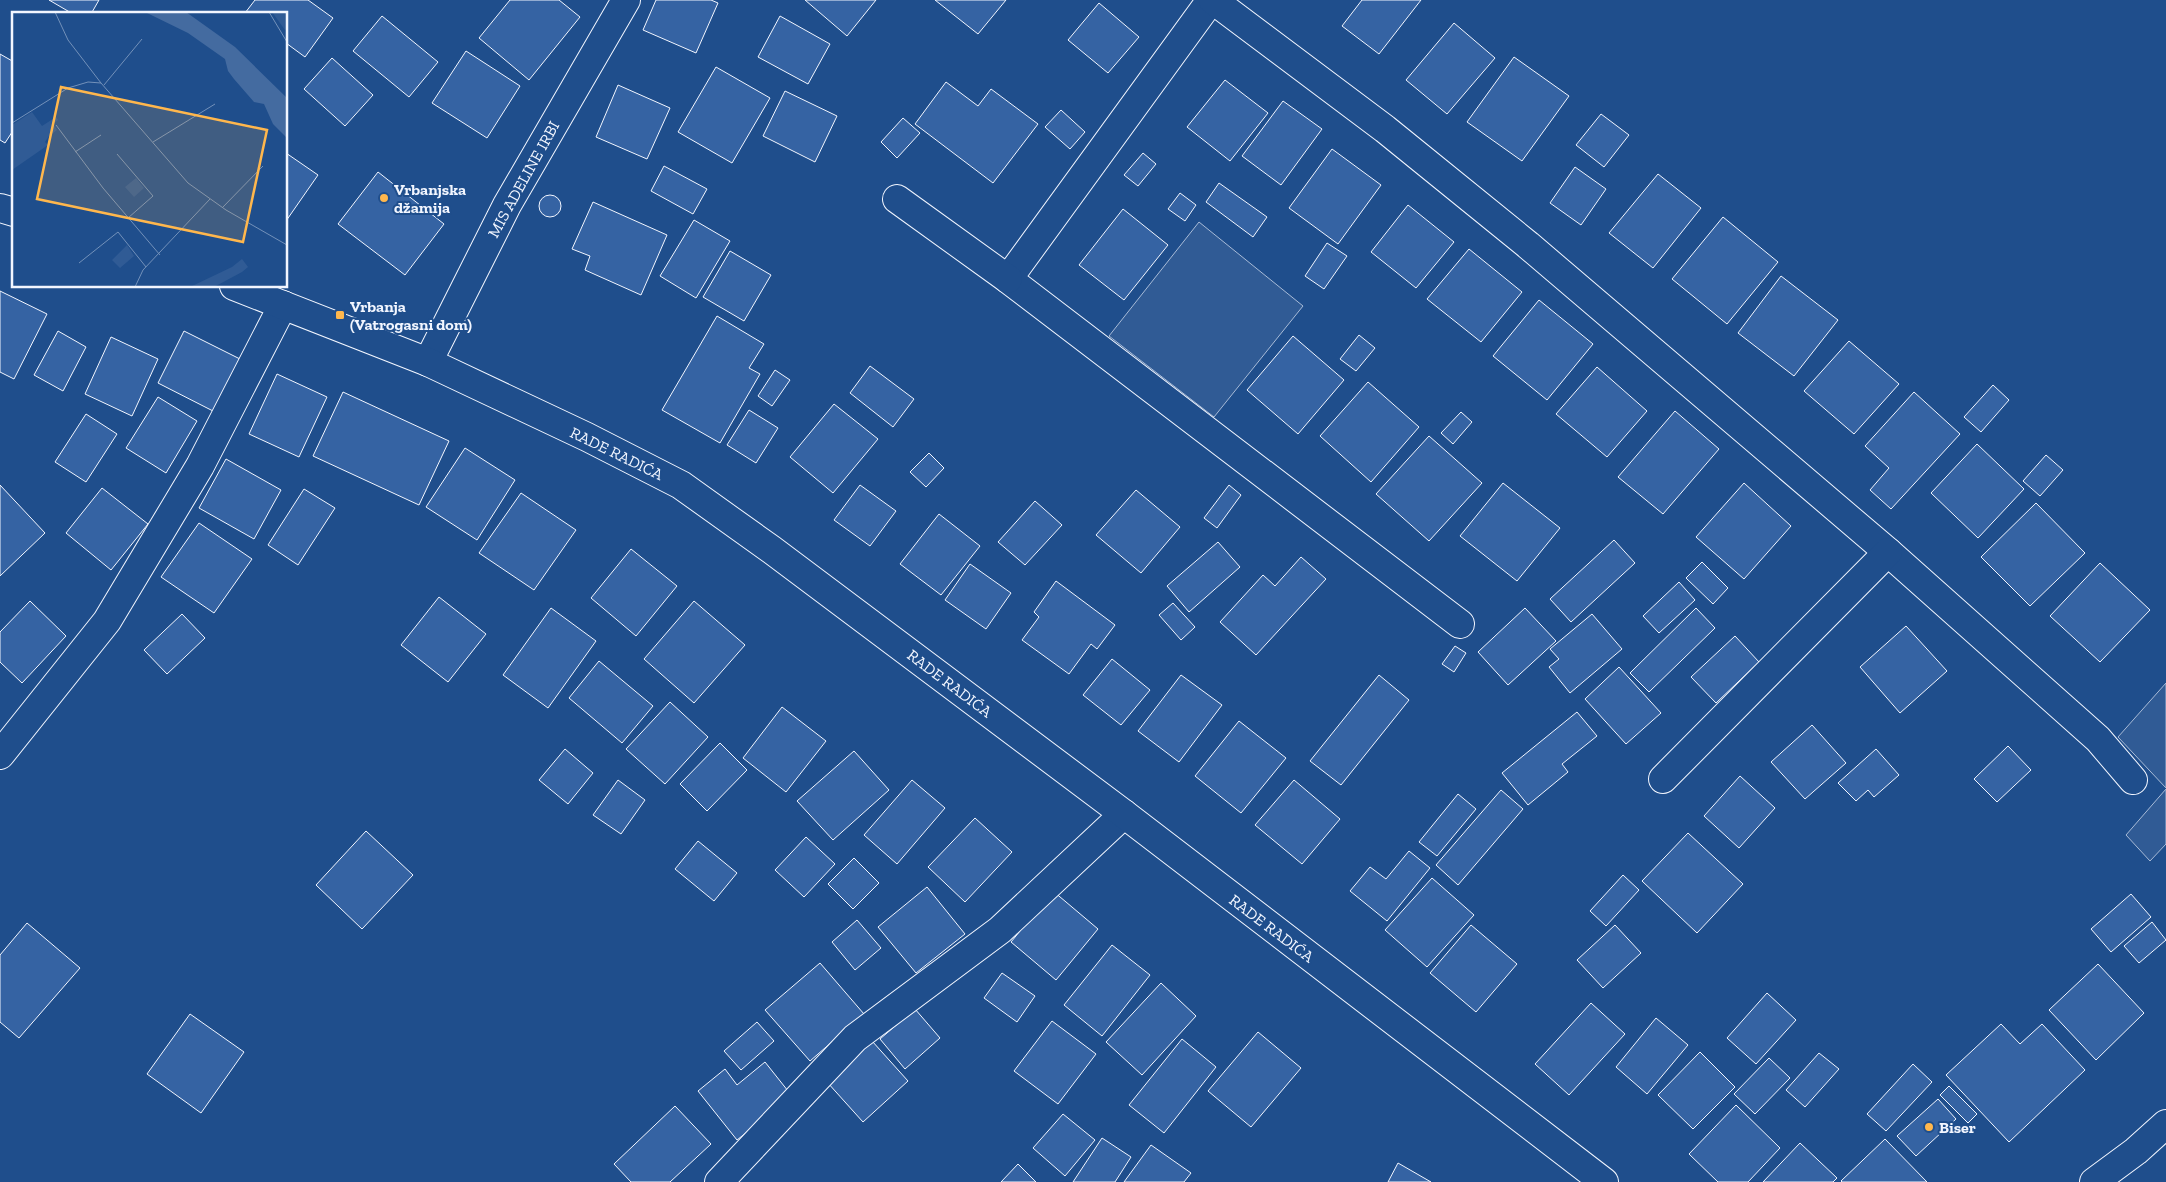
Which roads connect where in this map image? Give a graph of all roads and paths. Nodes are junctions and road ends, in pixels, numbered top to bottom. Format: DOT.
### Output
graph roads {
  1 [pos="626,0"];
  2 [pos="1212,0"];
  3 [pos="897,199"];
  4 [pos="1008,279"];
  5 [pos="239,288"];
  6 [pos="283,305"];
  7 [pos="428,362"];
  8 [pos="1888,552"];
  9 [pos="1460,624"];
  10 [pos="0,755"];
  11 [pos="1663,778"];
  12 [pos="2133,780"];
  13 [pos="1124,814"];
  14 [pos="2166,1124"];
  15 [pos="719,1182"];
  16 [pos="1604,1182"];
  17 [pos="2094,1182"];
  1 -- 7 [label="street, MIS ADELINE IRBI"];
  2 -- 4 [label="street"];
  2 -- 8 [label="street"];
  3 -- 4 [label="street"];
  4 -- 9 [label="street"];
  5 -- 6 [label="street, RADE RADIĆA"];
  6 -- 7 [label="street, RADE RADIĆA"];
  6 -- 10 [label="street"];
  7 -- 13 [label="street, RADE RADIĆA"];
  8 -- 11 [label="street"];
  8 -- 12 [label="street"];
  13 -- 15 [label="street"];
  13 -- 16 [label="street, RADE RADIĆA"];
  14 -- 17 [label="street"];
}
